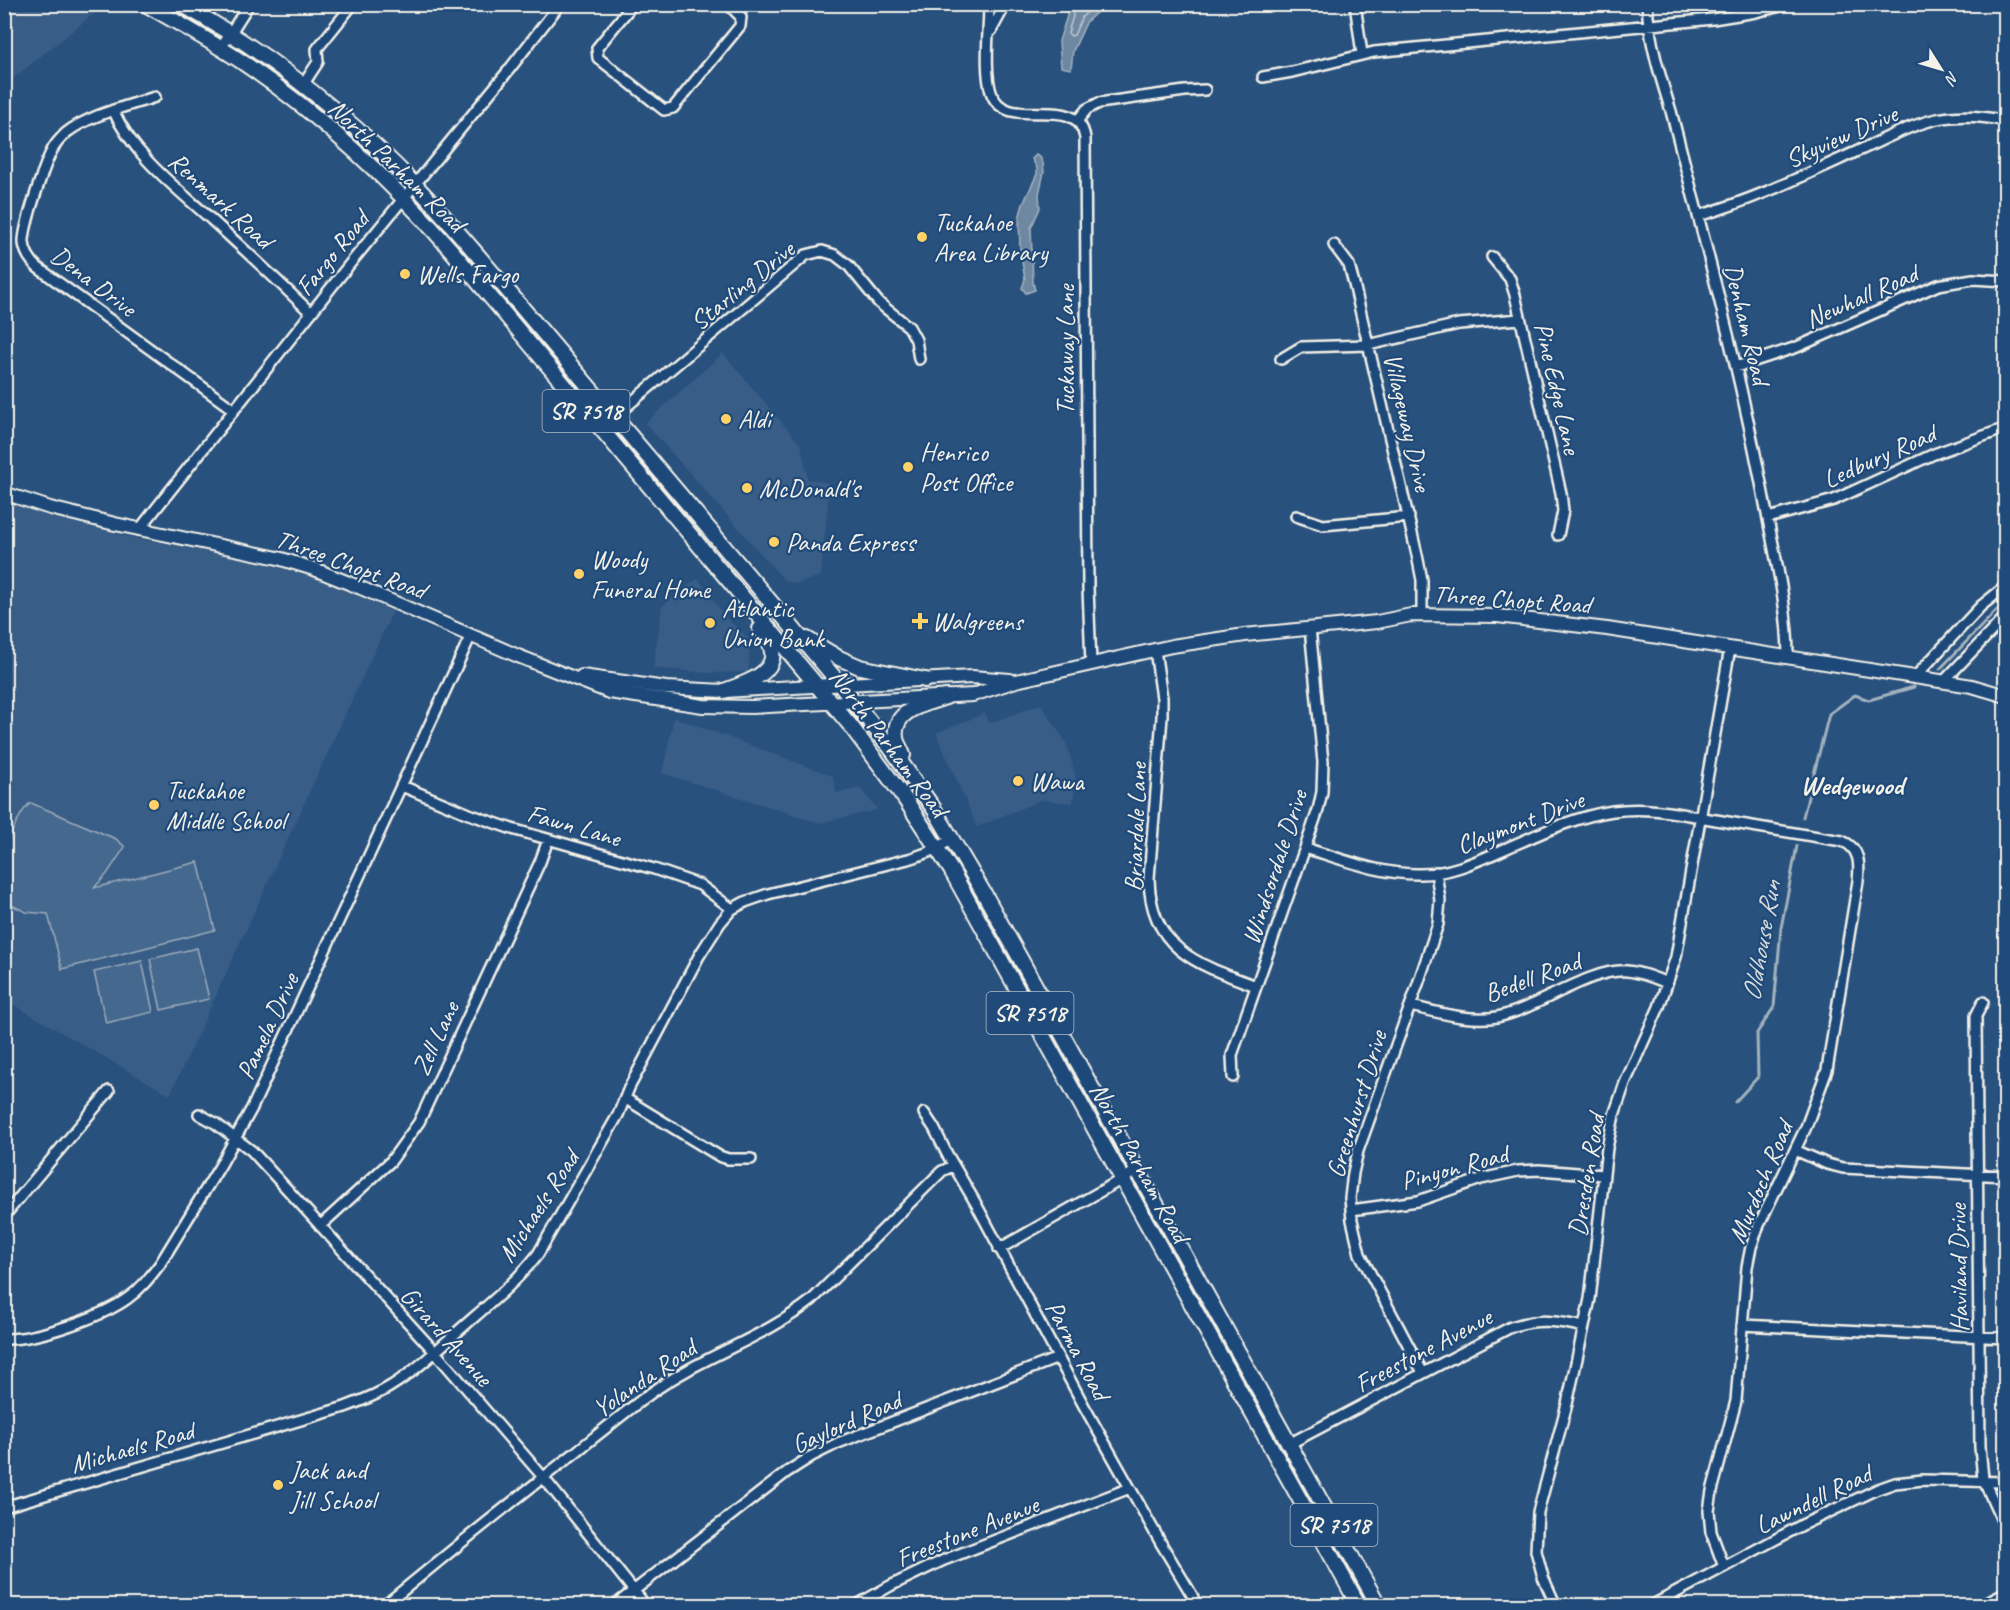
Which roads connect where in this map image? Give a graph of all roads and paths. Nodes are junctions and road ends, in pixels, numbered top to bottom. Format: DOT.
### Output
graph roads {
  1 [pos="145,4"];
  2 [pos="182,4"];
  3 [pos="249,4"];
  4 [pos="353,4"];
  5 [pos="560,4"];
  6 [pos="633,4"];
  7 [pos="728,4"];
  8 [pos="990,4"];
  9 [pos="1003,4"];
  10 [pos="1355,4"];
  11 [pos="1647,4"];
  12 [pos="1789,4"];
  13 [pos="1648,26"];
  14 [pos="230,33"];
  15 [pos="989,36"];
  16 [pos="220,48"];
  17 [pos="1362,54"];
  18 [pos="1263,77"];
  19 [pos="303,85"];
  20 [pos="1205,90"];
  21 [pos="155,97"];
  22 [pos="113,110"];
  23 [pos="1077,121"];
  24 [pos="2006,121"];
  25 [pos="415,185"];
  26 [pos="404,198"];
  27 [pos="1698,216"];
  28 [pos="1334,244"];
  29 [pos="1492,257"];
  30 [pos="2006,281"];
  31 [pos="311,313"];
  32 [pos="1520,320"];
  33 [pos="1368,345"];
  34 [pos="919,359"];
  35 [pos="1281,360"];
  36 [pos="1736,367"];
  37 [pos="234,410"];
  38 [pos="614,417"];
  39 [pos="2006,428"];
  40 [pos="601,429"];
  41 [pos="4,493"];
  42 [pos="1296,516"];
  43 [pos="1409,517"];
  44 [pos="1768,518"];
  45 [pos="140,530"];
  46 [pos="1558,535"];
  47 [pos="726,577"];
  48 [pos="2006,586"];
  49 [pos="1422,615"];
  50 [pos="2006,616"];
  51 [pos="1310,628"];
  52 [pos="795,632"];
  53 [pos="471,635"];
  54 [pos="1730,648"];
  55 [pos="1155,650"];
  56 [pos="1788,657"];
  57 [pos="1091,664"];
  58 [pos="569,675"];
  59 [pos="1915,677"];
  60 [pos="925,680"];
  61 [pos="1016,681"];
  62 [pos="1944,682"];
  63 [pos="840,684"];
  64 [pos="819,686"];
  65 [pos="724,691"];
  66 [pos="2006,696"];
  67 [pos="946,697"];
  68 [pos="855,702"];
  69 [pos="832,703"];
  70 [pos="910,774"];
  71 [pos="402,786"];
  72 [pos="1701,817"];
  73 [pos="952,839"];
  74 [pos="548,840"];
  75 [pos="937,848"];
  76 [pos="1305,848"];
  77 [pos="1855,850"];
  78 [pos="1436,872"];
  79 [pos="732,909"];
  80 [pos="1667,982"];
  81 [pos="1256,986"];
  82 [pos="1983,1002"];
  83 [pos="1410,1006"];
  84 [pos="1233,1077"];
  85 [pos="109,1090"];
  86 [pos="626,1099"];
  87 [pos="924,1113"];
  88 [pos="199,1114"];
  89 [pos="236,1138"];
  90 [pos="1795,1150"];
  91 [pos="751,1159"];
  92 [pos="953,1166"];
  93 [pos="1138,1170"];
  94 [pos="1978,1174"];
  95 [pos="1604,1175"];
  96 [pos="2006,1176"];
  97 [pos="1122,1179"];
  98 [pos="1351,1210"];
  99 [pos="4,1216"];
  100 [pos="320,1226"];
  101 [pos="999,1248"];
  102 [pos="1742,1324"];
  103 [pos="1584,1327"];
  104 [pos="1980,1336"];
  105 [pos="2006,1338"];
  106 [pos="4,1339"];
  107 [pos="435,1352"];
  108 [pos="1058,1358"];
  109 [pos="1423,1373"];
  110 [pos="1289,1444"];
  111 [pos="1274,1453"];
  112 [pos="543,1477"];
  113 [pos="1984,1481"];
  114 [pos="2006,1482"];
  115 [pos="1130,1488"];
  116 [pos="4,1507"];
  117 [pos="2006,1529"];
  118 [pos="1724,1567"];
  119 [pos="634,1590"];
  120 [pos="2006,1592"];
  121 [pos="384,1605"];
  122 [pos="614,1605"];
  123 [pos="646,1605"];
  124 [pos="855,1605"];
  125 [pos="1196,1605"];
  126 [pos="1359,1605"];
  127 [pos="1379,1605"];
  128 [pos="1556,1605"];
  129 [pos="1651,1605"];
  130 [pos="1979,1605"];
  1 -- 16 [label="highway, North Parham Road / SR 7518"];
  2 -- 14 [label="highway, North Parham Road / SR 7518"];
  3 -- 14 [label="street"];
  4 -- 19 [label="street"];
  5 -- 25 [label="street, Fargo Road"];
  6 -- 7 [label="street"];
  8 -- 15 [label="street"];
  9 -- 15 [label="street"];
  10 -- 17 [label="street"];
  11 -- 13 [label="street, Denham Road"];
  12 -- 13 [label="street"];
  13 -- 17 [label="street"];
  13 -- 27 [label="street, Denham Road"];
  14 -- 16 [label="street"];
  14 -- 19 [label="highway, North Parham Road / SR 7518"];
  15 -- 23 [label="street"];
  16 -- 26 [label="highway, North Parham Road / SR 7518"];
  17 -- 18 [label="street"];
  19 -- 25 [label="highway, North Parham Road / SR 7518"];
  20 -- 23 [label="street"];
  21 -- 22 [label="street, Dena Drive"];
  22 -- 31 [label="street, Renmark Road"];
  22 -- 37 [label="street, Dena Drive"];
  23 -- 57 [label="street, Tuckaway Lane"];
  24 -- 27 [label="street, Skyview Drive"];
  25 -- 26 [label="street, Fargo Road"];
  25 -- 38 [label="highway, North Parham Road / SR 7518"];
  26 -- 31 [label="street, Fargo Road"];
  26 -- 40 [label="highway, North Parham Road / SR 7518"];
  27 -- 36 [label="street, Denham Road"];
  28 -- 33 [label="street, Villageway Drive"];
  29 -- 32 [label="street, Pine Edge Lane"];
  30 -- 36 [label="street, Newhall Road"];
  31 -- 37 [label="street, Fargo Road"];
  32 -- 33 [label="street"];
  32 -- 46 [label="street, Pine Edge Lane"];
  33 -- 35 [label="street"];
  33 -- 43 [label="street, Villageway Drive"];
  34 -- 38 [label="street, Starling Drive"];
  36 -- 44 [label="street, Denham Road"];
  37 -- 45 [label="street, Fargo Road"];
  38 -- 40 [label="street, Starling Drive"];
  38 -- 52 [label="highway, North Parham Road / SR 7518"];
  39 -- 44 [label="street, Ledbury Road"];
  40 -- 47 [label="highway, North Parham Road / SR 7518"];
  41 -- 45 [label="main road, Three Chopt Road"];
  42 -- 43 [label="street"];
  43 -- 49 [label="street, Villageway Drive"];
  44 -- 56 [label="street, Denham Road"];
  45 -- 53 [label="main road, Three Chopt Road"];
  47 -- 64 [label="highway, North Parham Road / SR 7518"];
  47 -- 65 [label="highway"];
  48 -- 59 [label="street"];
  49 -- 51 [label="main road, Three Chopt Road"];
  49 -- 54 [label="main road, Three Chopt Road"];
  50 -- 62 [label="street"];
  51 -- 55 [label="main road, Three Chopt Road"];
  51 -- 76 [label="street, Windsordale Drive"];
  52 -- 60 [label="highway"];
  52 -- 63 [label="highway, North Parham Road / SR 7518"];
  53 -- 58 [label="main road, Three Chopt Road"];
  53 -- 71 [label="street, Pamela Drive"];
  54 -- 56 [label="main road, Three Chopt Road"];
  54 -- 72 [label="street, Dresden Road"];
  55 -- 57 [label="main road, Three Chopt Road"];
  55 -- 81 [label="street, Briardale Lane"];
  56 -- 59 [label="main road, Three Chopt Road"];
  57 -- 61 [label="main road, Three Chopt Road"];
  58 -- 65 [label="main road, Three Chopt Road"];
  58 -- 69 [label="main road, Three Chopt Road"];
  59 -- 62 [label="main road, Three Chopt Road"];
  60 -- 61 [label="main road, Three Chopt Road"];
  60 -- 63 [label="main road, Three Chopt Road"];
  61 -- 67 [label="main road, Three Chopt Road"];
  62 -- 66 [label="main road, Three Chopt Road"];
  63 -- 64 [label="main road, Three Chopt Road"];
  63 -- 68 [label="highway, North Parham Road / SR 7518"];
  64 -- 65 [label="main road, Three Chopt Road"];
  64 -- 69 [label="highway, North Parham Road / SR 7518"];
  67 -- 68 [label="main road, Three Chopt Road"];
  67 -- 70 [label="highway"];
  68 -- 69 [label="main road, Three Chopt Road"];
  68 -- 70 [label="highway, North Parham Road / SR 7518"];
  69 -- 75 [label="highway, North Parham Road / SR 7518"];
  70 -- 73 [label="highway, North Parham Road / SR 7518"];
  71 -- 74 [label="street, Fawn Lane"];
  71 -- 89 [label="street, Pamela Drive"];
  72 -- 77 [label="street, Claymont Drive"];
  72 -- 78 [label="street, Claymont Drive"];
  72 -- 80 [label="street, Dresden Road"];
  73 -- 75 [label="street, Michaels Road"];
  73 -- 93 [label="highway, North Parham Road / SR 7518"];
  74 -- 79 [label="street, Fawn Lane"];
  74 -- 100 [label="street, Zell Lane"];
  75 -- 79 [label="street, Michaels Road"];
  75 -- 97 [label="highway, North Parham Road / SR 7518"];
  76 -- 78 [label="street, Claymont Drive"];
  76 -- 81 [label="street, Windsordale Drive"];
  77 -- 90 [label="street, Murdoch Road"];
  78 -- 83 [label="street, Greenhurst Drive"];
  79 -- 86 [label="street, Michaels Road"];
  80 -- 83 [label="street, Bedell Road"];
  80 -- 95 [label="street, Dresden Road"];
  81 -- 84 [label="street, Windsordale Drive"];
  82 -- 94 [label="street, Haviland Drive"];
  83 -- 98 [label="street, Greenhurst Drive"];
  85 -- 99 [label="street"];
  86 -- 91 [label="street"];
  86 -- 107 [label="street, Michaels Road"];
  87 -- 92 [label="street, Parma Road"];
  88 -- 89 [label="street, Girard Avenue"];
  89 -- 100 [label="street, Girard Avenue"];
  89 -- 106 [label="street, Pamela Drive"];
  90 -- 94 [label="street"];
  90 -- 102 [label="street, Murdoch Road"];
  92 -- 101 [label="street, Parma Road"];
  92 -- 112 [label="street, Yolanda Road"];
  93 -- 97 [label="street"];
  93 -- 110 [label="highway, North Parham Road / SR 7518"];
  94 -- 96 [label="street"];
  94 -- 104 [label="street, Haviland Drive"];
  95 -- 98 [label="street, Pinyon Road"];
  95 -- 103 [label="street, Dresden Road"];
  97 -- 101 [label="street"];
  97 -- 111 [label="highway, North Parham Road / SR 7518"];
  98 -- 109 [label="street, Greenhurst Drive"];
  100 -- 107 [label="street, Girard Avenue"];
  101 -- 108 [label="street, Parma Road"];
  102 -- 104 [label="street"];
  102 -- 118 [label="street, Murdoch Road"];
  103 -- 109 [label="street, Freestone Avenue"];
  103 -- 128 [label="street, Dresden Road"];
  104 -- 105 [label="street"];
  104 -- 113 [label="street, Haviland Drive"];
  107 -- 112 [label="street, Girard Avenue"];
  107 -- 116 [label="street, Michaels Road"];
  108 -- 115 [label="street, Parma Road"];
  108 -- 119 [label="street, Gaylord Road"];
  109 -- 110 [label="street, Freestone Avenue"];
  110 -- 111 [label="highway"];
  110 -- 127 [label="highway, North Parham Road / SR 7518"];
  111 -- 126 [label="highway, North Parham Road / SR 7518"];
  112 -- 119 [label="street, Girard Avenue"];
  112 -- 121 [label="street, Yolanda Road"];
  113 -- 114 [label="street, Lawndell Road"];
  113 -- 117 [label="street, Haviland Drive"];
  113 -- 118 [label="street, Lawndell Road"];
  115 -- 124 [label="street, Freestone Avenue"];
  115 -- 125 [label="street, Parma Road"];
  118 -- 129 [label="street, Lawndell Road"];
  119 -- 122 [label="street, Gaylord Road"];
  119 -- 123 [label="street, Girard Avenue"];
  120 -- 130 [label="street"];
}
